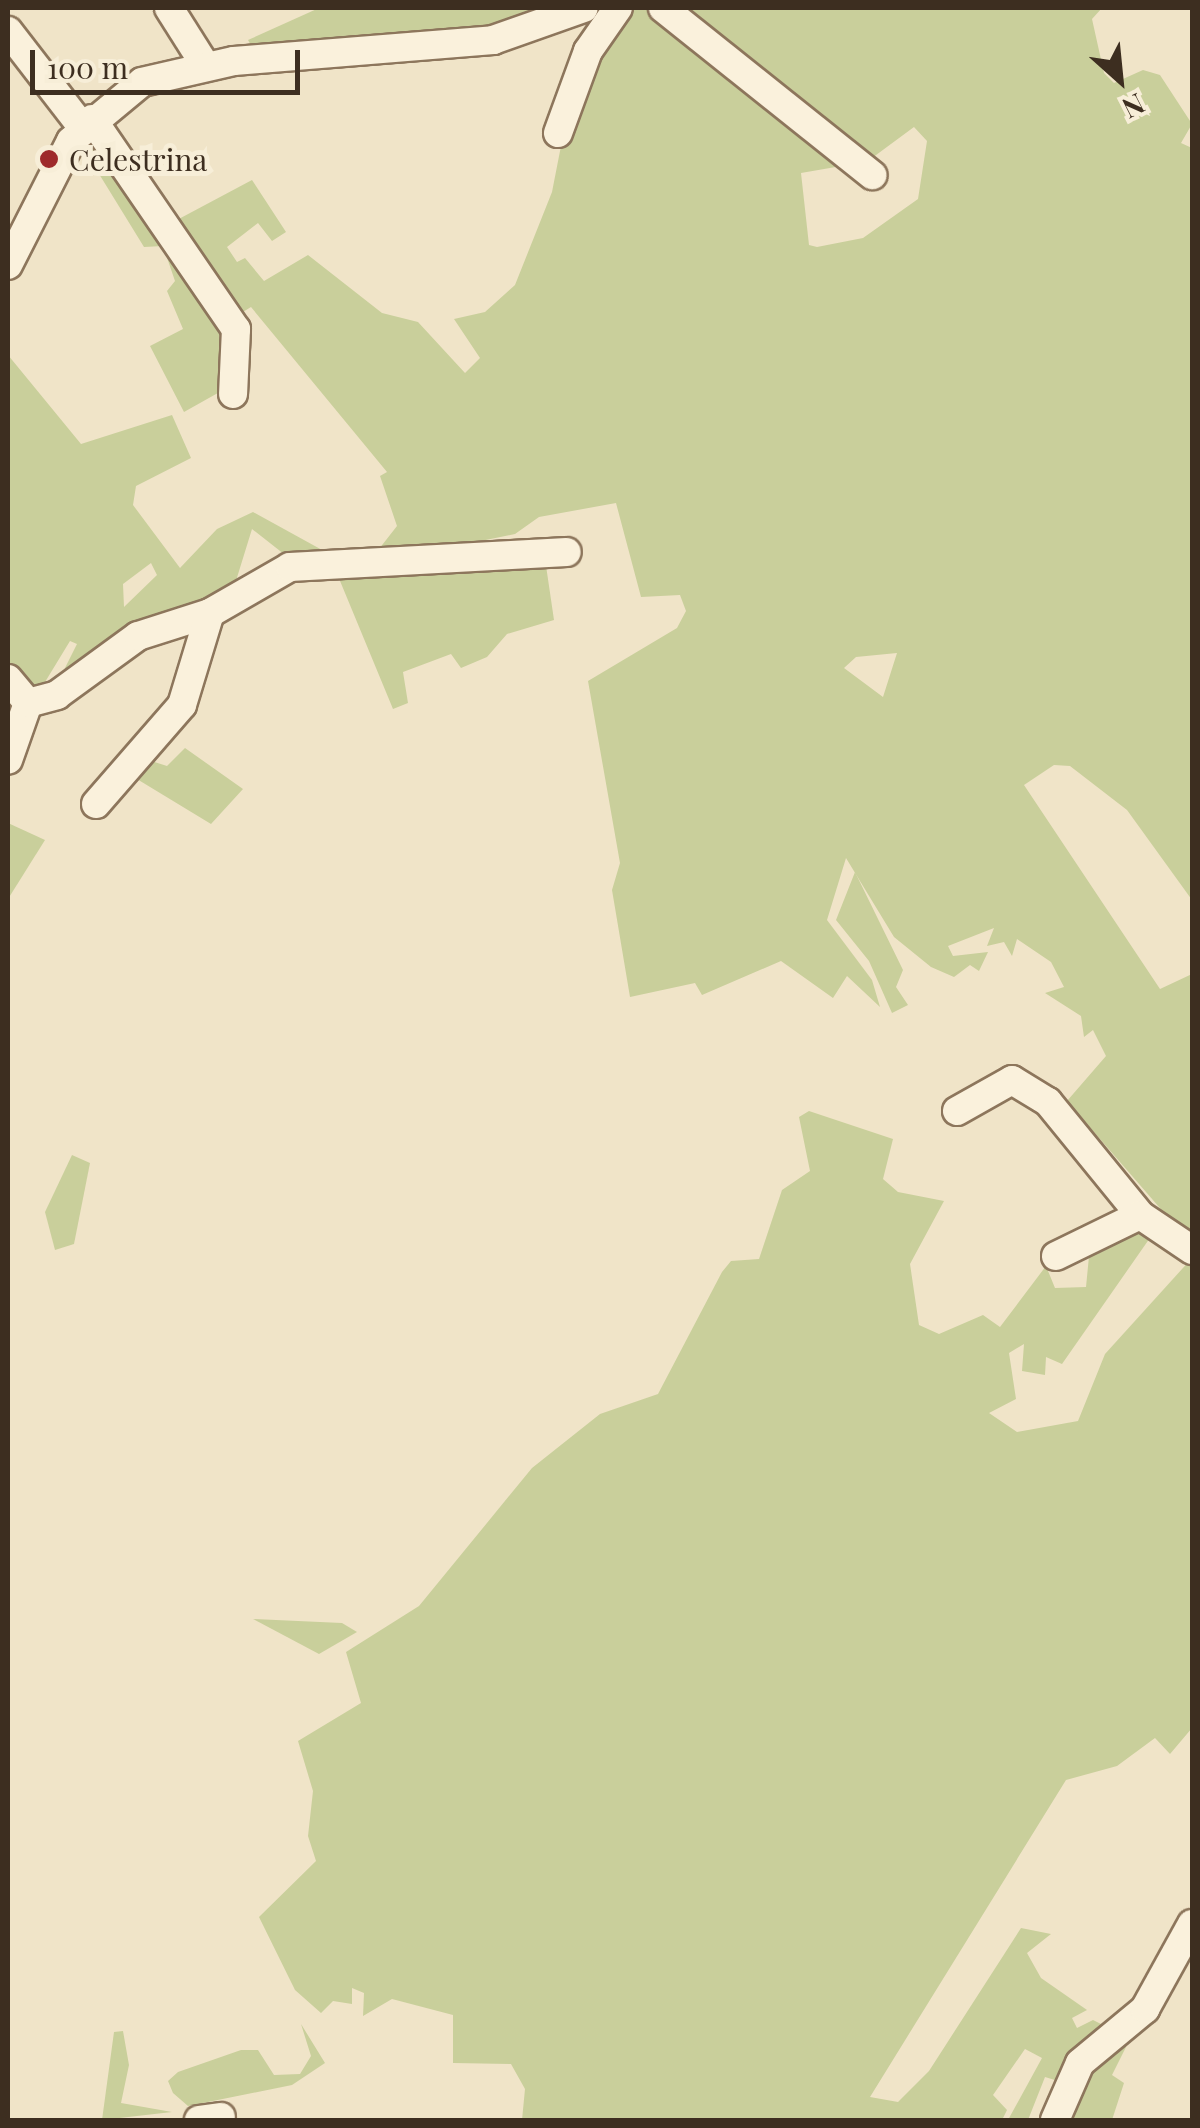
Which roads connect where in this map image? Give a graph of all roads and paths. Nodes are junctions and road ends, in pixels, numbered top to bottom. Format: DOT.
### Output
graph roads {
  1 [pos="170,8"];
  2 [pos="618,8"];
  3 [pos="662,8"];
  4 [pos="578,9"];
  5 [pos="8,30"];
  6 [pos="204,65"];
  7 [pos="88,123"];
  8 [pos="558,133"];
  9 [pos="872,175"];
  10 [pos="8,265"];
  11 [pos="233,394"];
  12 [pos="567,552"];
  13 [pos="210,613"];
  14 [pos="8,679"];
  15 [pos="28,703"];
  16 [pos="8,760"];
  17 [pos="96,804"];
  18 [pos="958,1112"];
  19 [pos="1140,1215"];
  20 [pos="1192,1250"];
  21 [pos="1056,1256"];
  22 [pos="1192,1924"];
  23 [pos="1056,2120"];
  1 -- 6 [label="street"];
  2 -- 8 [label="street"];
  3 -- 9 [label="street"];
  4 -- 6 [label="street"];
  5 -- 7 [label="street"];
  6 -- 7 [label="street"];
  7 -- 10 [label="street"];
  7 -- 11 [label="street"];
  12 -- 13 [label="street"];
  13 -- 15 [label="street"];
  13 -- 17 [label="street"];
  14 -- 15 [label="street"];
  15 -- 16 [label="street"];
  18 -- 19 [label="street"];
  19 -- 20 [label="street"];
  19 -- 21 [label="street"];
  22 -- 23 [label="street"];
}
